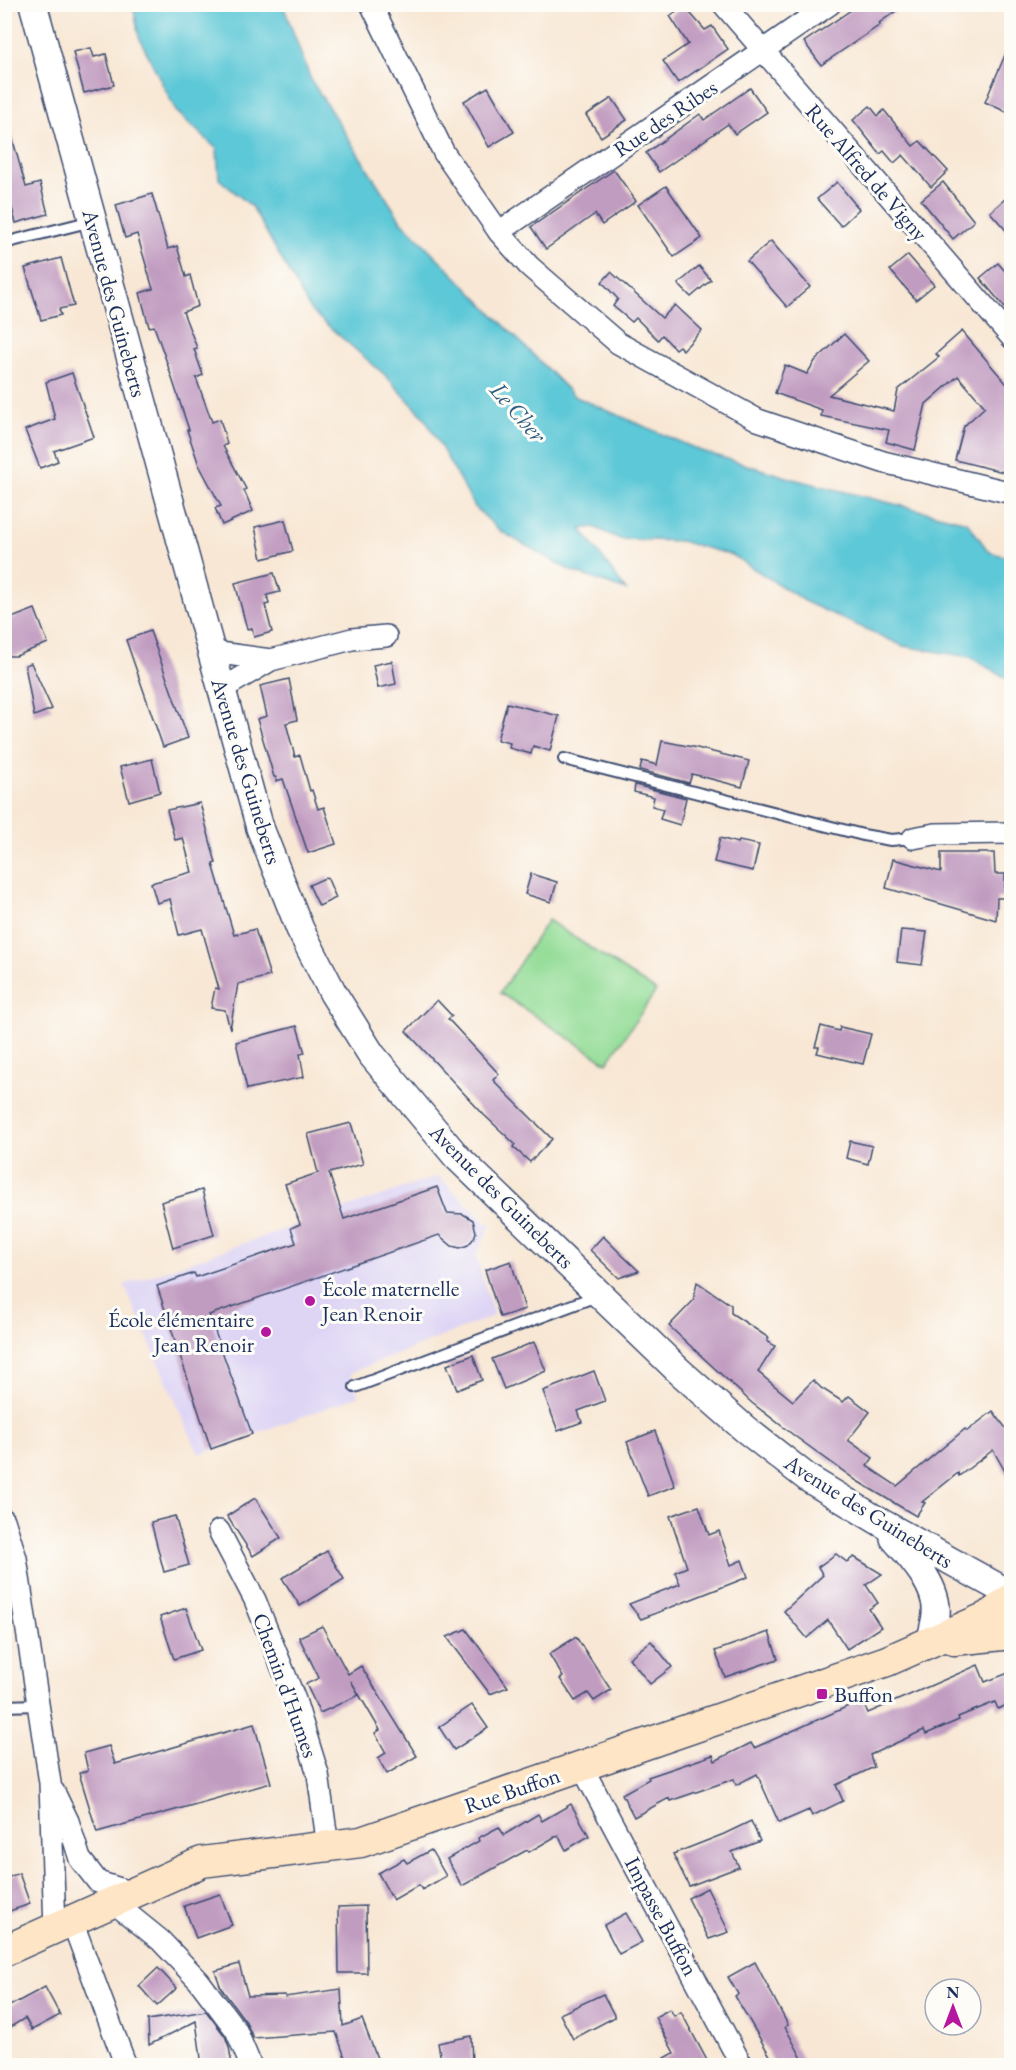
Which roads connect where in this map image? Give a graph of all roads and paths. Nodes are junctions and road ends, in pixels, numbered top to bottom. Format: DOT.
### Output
graph roads {
  1 [pos="33,4"];
  2 [pos="371,4"];
  3 [pos="723,4"];
  4 [pos="830,4"];
  5 [pos="763,51"];
  6 [pos="93,221"];
  7 [pos="499,232"];
  8 [pos="4,243"];
  9 [pos="1011,338"];
  10 [pos="1011,493"];
  11 [pos="386,636"];
  12 [pos="212,652"];
  13 [pos="271,660"];
  14 [pos="222,689"];
  15 [pos="564,759"];
  16 [pos="1011,833"];
  17 [pos="913,838"];
  18 [pos="600,1294"];
  19 [pos="355,1387"];
  20 [pos="4,1520"];
  21 [pos="882,1523"];
  22 [pos="219,1531"];
  23 [pos="1011,1597"];
  24 [pos="1011,1634"];
  25 [pos="930,1643"];
  26 [pos="38,1705"];
  27 [pos="4,1706"];
  28 [pos="582,1767"];
  29 [pos="50,1784"];
  30 [pos="328,1847"];
  31 [pos="123,1898"];
  32 [pos="64,1925"];
  33 [pos="4,1951"];
  34 [pos="126,2066"];
  35 [pos="251,2066"];
  36 [pos="742,2066"];
  1 -- 6 [label="street, Avenue des Guineberts"];
  2 -- 7 [label="street"];
  3 -- 5 [label="street, Rue Alfred de Vigny"];
  4 -- 5 [label="street, Rue des Ribes"];
  5 -- 7 [label="street, Rue des Ribes"];
  5 -- 9 [label="street, Rue Alfred de Vigny"];
  6 -- 8 [label="lane"];
  6 -- 12 [label="street, Avenue des Guineberts"];
  7 -- 10 [label="street"];
  11 -- 13 [label="street"];
  12 -- 13 [label="street"];
  12 -- 14 [label="street, Avenue des Guineberts"];
  13 -- 14 [label="street"];
  14 -- 18 [label="street, Avenue des Guineberts"];
  15 -- 17 [label="lane"];
  16 -- 17 [label="street"];
  18 -- 19 [label="lane"];
  18 -- 21 [label="street, Avenue des Guineberts"];
  20 -- 26 [label="street"];
  21 -- 23 [label="street, Avenue des Guineberts"];
  21 -- 25 [label="street"];
  22 -- 30 [label="street, Chemin d'Humes"];
  23 -- 25 [label="main road, Rue Buffon"];
  24 -- 25 [label="main road"];
  25 -- 28 [label="main road, Rue Buffon"];
  26 -- 27 [label="lane"];
  26 -- 29 [label="street"];
  28 -- 30 [label="main road, Rue Buffon"];
  28 -- 36 [label="street, Impasse Buffon"];
  29 -- 31 [label="street"];
  29 -- 32 [label="street"];
  30 -- 31 [label="main road, Rue Buffon"];
  31 -- 32 [label="main road, Rue Buffon"];
  31 -- 35 [label="street"];
  32 -- 33 [label="main road, Rue Buffon"];
  32 -- 34 [label="street"];
}
